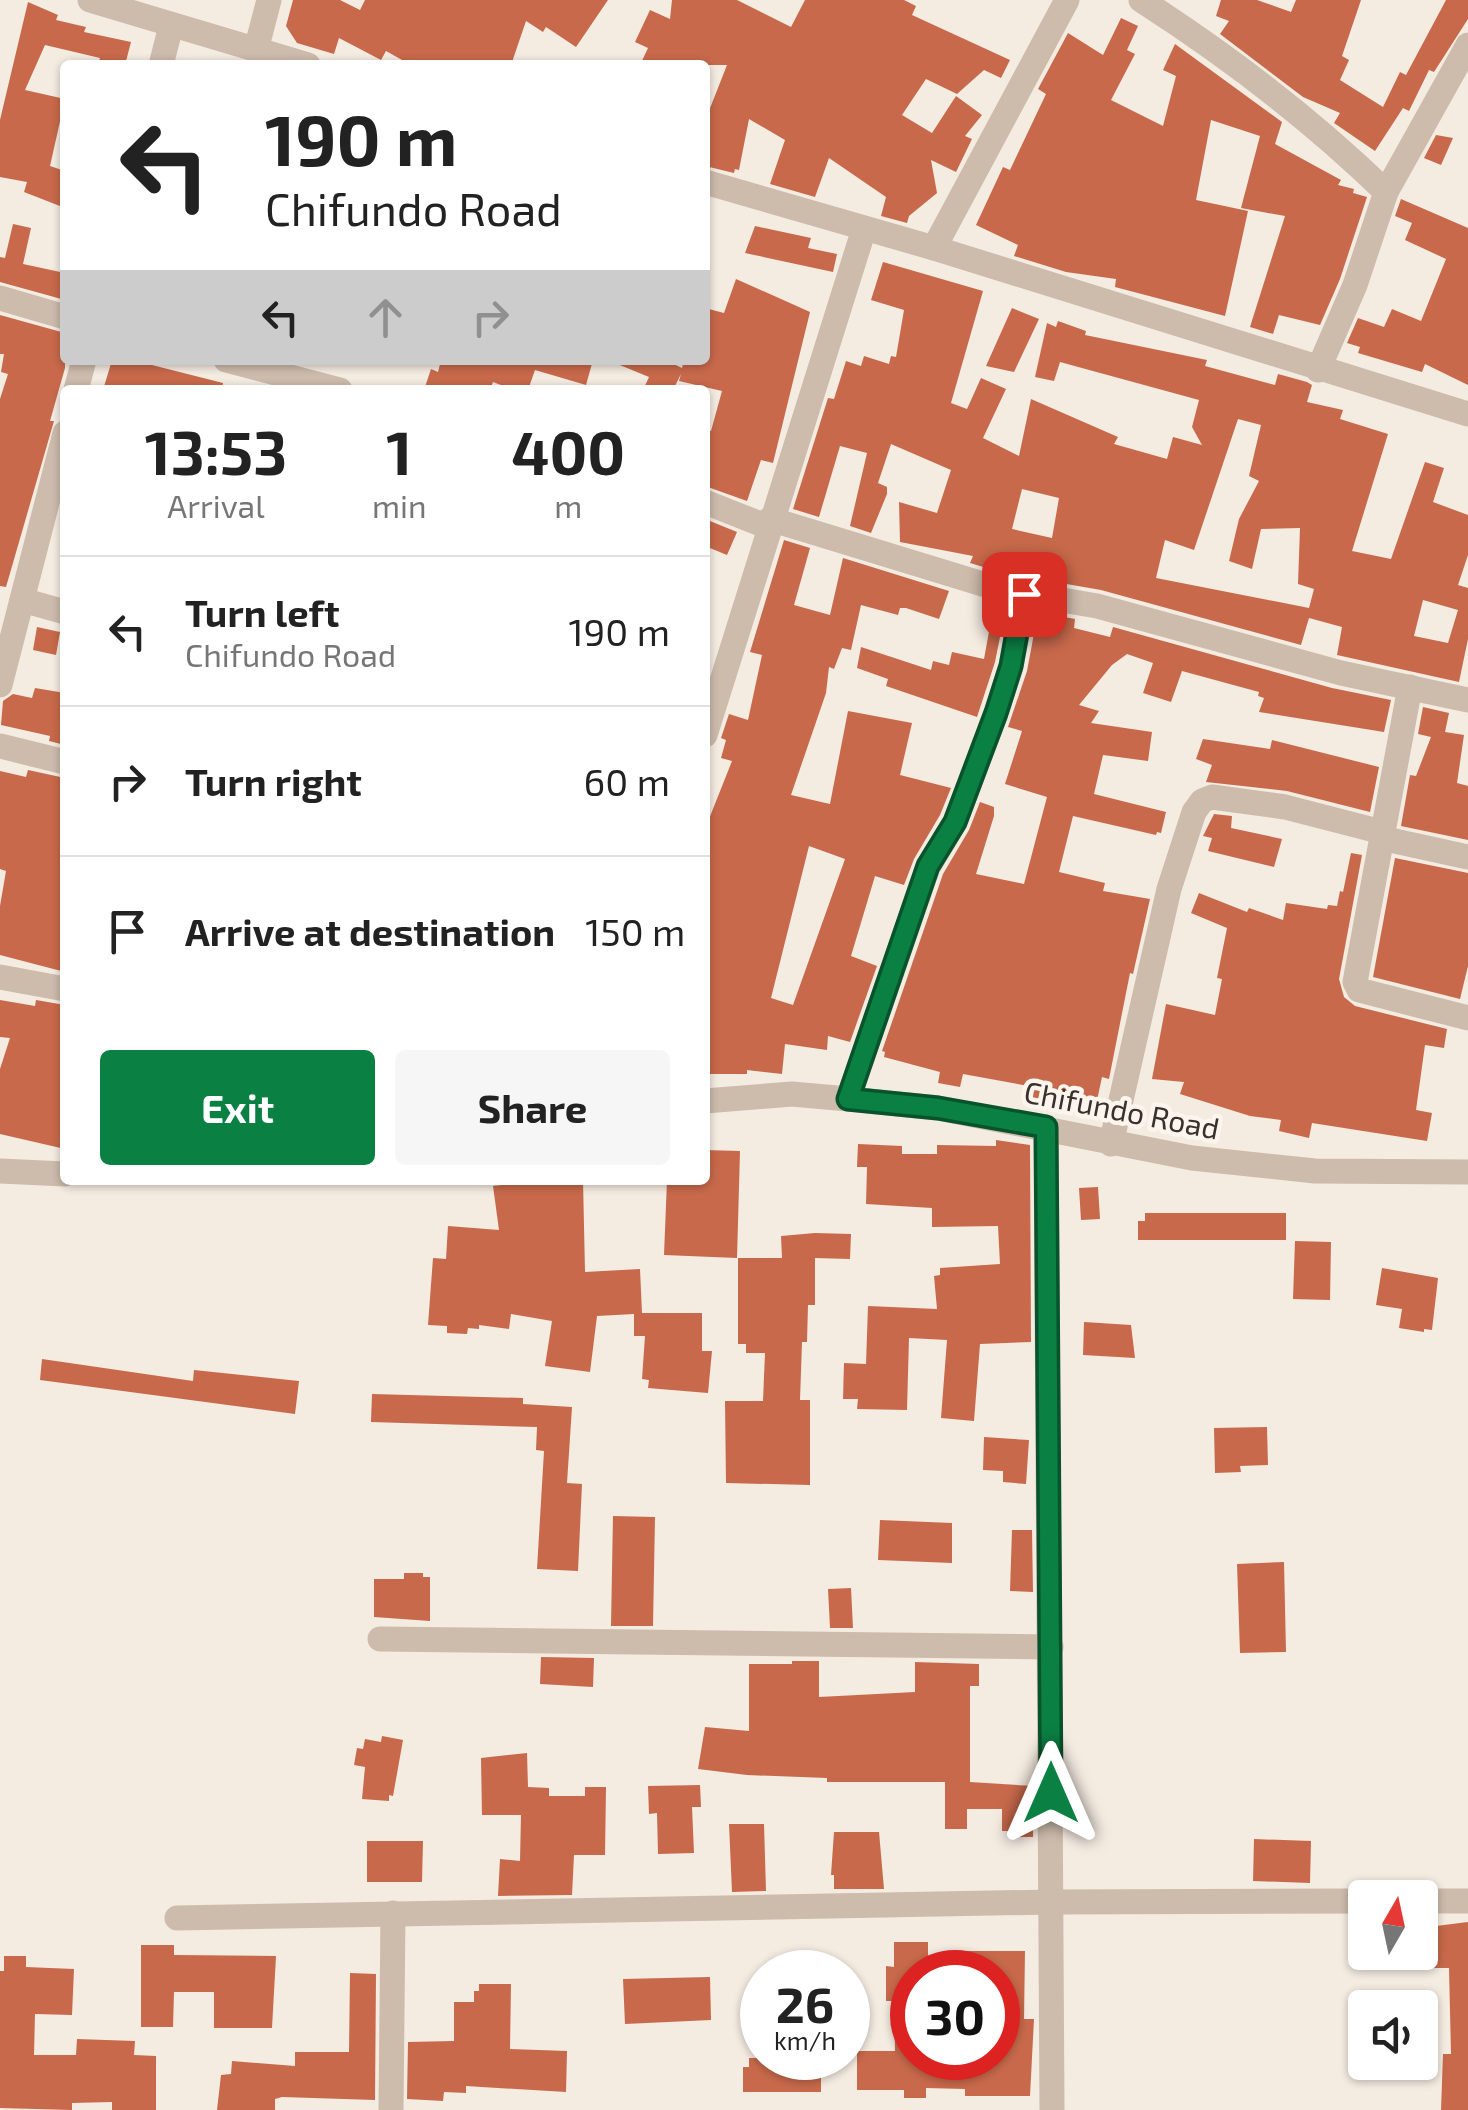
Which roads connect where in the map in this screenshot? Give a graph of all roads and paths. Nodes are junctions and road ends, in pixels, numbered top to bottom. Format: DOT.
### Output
graph roads {
  1 [pos="90,0"];
  2 [pos="270,0"];
  3 [pos="1067,0"];
  4 [pos="1141,0"];
  5 [pos="171,26"];
  6 [pos="1468,45"];
  7 [pos="256,50"];
  8 [pos="161,60"];
  9 [pos="291,60"];
  10 [pos="710,183"];
  11 [pos="1386,192"];
  12 [pos="864,229"];
  13 [pos="934,248"];
  14 [pos="0,298"];
  15 [pos="60,316"];
  16 [pos="245,365"];
  17 [pos="1318,370"];
  18 [pos="321,385"];
  19 [pos="1468,414"];
  20 [pos="60,467"];
  21 [pos="710,504"];
  22 [pos="769,523"];
  23 [pos="15,593"];
  24 [pos="1024,594"];
  25 [pos="60,610"];
  26 [pos="0,685"];
  27 [pos="1410,688"];
  28 [pos="1468,700"];
  29 [pos="710,718"];
  30 [pos="0,746"];
  31 [pos="60,761"];
  32 [pos="1382,835"];
  33 [pos="1468,858"];
  34 [pos="0,977"];
  35 [pos="60,989"];
  36 [pos="1468,1018"];
  37 [pos="848,1099"];
  38 [pos="710,1101"];
  39 [pos="1046,1127"];
  40 [pos="1111,1144"];
  41 [pos="0,1171"];
  42 [pos="1468,1172"];
  43 [pos="60,1174"];
  44 [pos="380,1639"];
  45 [pos="1051,1647"];
  46 [pos="1348,1901"];
  47 [pos="1438,1901"];
  48 [pos="1468,1901"];
  49 [pos="1052,1902"];
  50 [pos="393,1913"];
  51 [pos="178,1918"];
  52 [pos="392,2110"];
  53 [pos="1052,2110"];
  1 -- 5 [label="street"];
  2 -- 7 [label="street"];
  3 -- 13 [label="street"];
  4 -- 11 [label="street"];
  5 -- 7 [label="street"];
  5 -- 8 [label="street"];
  6 -- 11 [label="street"];
  7 -- 9 [label="street"];
  10 -- 12 [label="street"];
  11 -- 17 [label="street"];
  12 -- 13 [label="street"];
  12 -- 22 [label="street"];
  13 -- 17 [label="street"];
  14 -- 15 [label="street"];
  16 -- 18 [label="street"];
  17 -- 19 [label="street"];
  20 -- 23 [label="street"];
  21 -- 22 [label="street"];
  22 -- 24 [label="street"];
  22 -- 29 [label="street"];
  23 -- 25 [label="street"];
  23 -- 26 [label="street"];
  24 -- 27 [label="street"];
  24 -- 37 [label="street"];
  27 -- 28 [label="street"];
  27 -- 32 [label="street"];
  30 -- 31 [label="street"];
  32 -- 33 [label="street"];
  32 -- 36 [label="street"];
  32 -- 40 [label="street"];
  34 -- 35 [label="street"];
  37 -- 38 [label="street, Chifundo Road"];
  37 -- 39 [label="street, Chifundo Road"];
  39 -- 40 [label="street, Chifundo Road"];
  39 -- 45 [label="street"];
  40 -- 42 [label="street, Chifundo Road"];
  41 -- 43 [label="street"];
  44 -- 45 [label="street"];
  45 -- 49 [label="street"];
  46 -- 49 [label="street"];
  47 -- 48 [label="street"];
  49 -- 50 [label="street"];
  49 -- 53 [label="street"];
  50 -- 51 [label="street"];
  50 -- 52 [label="street"];
}
